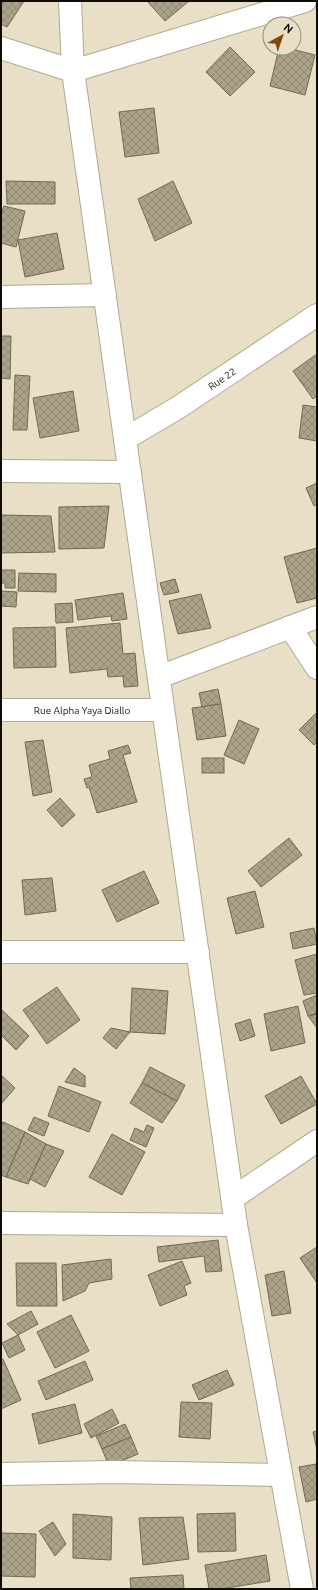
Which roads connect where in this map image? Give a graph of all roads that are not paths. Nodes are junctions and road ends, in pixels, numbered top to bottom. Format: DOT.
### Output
graph roads {
  1 [pos="70,1"];
  2 [pos="305,1"];
  3 [pos="1,48"];
  4 [pos="73,71"];
  5 [pos="105,295"];
  6 [pos="1,296"];
  7 [pos="317,315"];
  8 [pos="125,439"];
  9 [pos="1,471"];
  10 [pos="130,472"];
  11 [pos="317,617"];
  12 [pos="290,627"];
  13 [pos="317,668"];
  14 [pos="159,677"];
  15 [pos="1,710"];
  16 [pos="164,710"];
  17 [pos="1,952"];
  18 [pos="198,952"];
  19 [pos="317,1141"];
  20 [pos="232,1198"];
  21 [pos="1,1222"];
  22 [pos="236,1225"];
  23 [pos="1,1474"];
  24 [pos="281,1475"];
  25 [pos="302,1589"];
  1 -- 4 [label="street"];
  2 -- 4 [label="street"];
  3 -- 4 [label="street"];
  4 -- 5 [label="street"];
  5 -- 6 [label="street"];
  5 -- 8 [label="street"];
  7 -- 8 [label="street, Rue 22"];
  8 -- 10 [label="street"];
  9 -- 10 [label="street"];
  10 -- 14 [label="street"];
  11 -- 12 [label="street"];
  12 -- 13 [label="street"];
  12 -- 14 [label="street"];
  14 -- 16 [label="street"];
  15 -- 16 [label="street, Rue Alpha Yaya Diallo"];
  16 -- 18 [label="street"];
  17 -- 18 [label="street"];
  18 -- 20 [label="street"];
  19 -- 20 [label="street"];
  20 -- 22 [label="street"];
  21 -- 22 [label="street"];
  22 -- 24 [label="street"];
  23 -- 24 [label="street"];
  24 -- 25 [label="street"];
}
